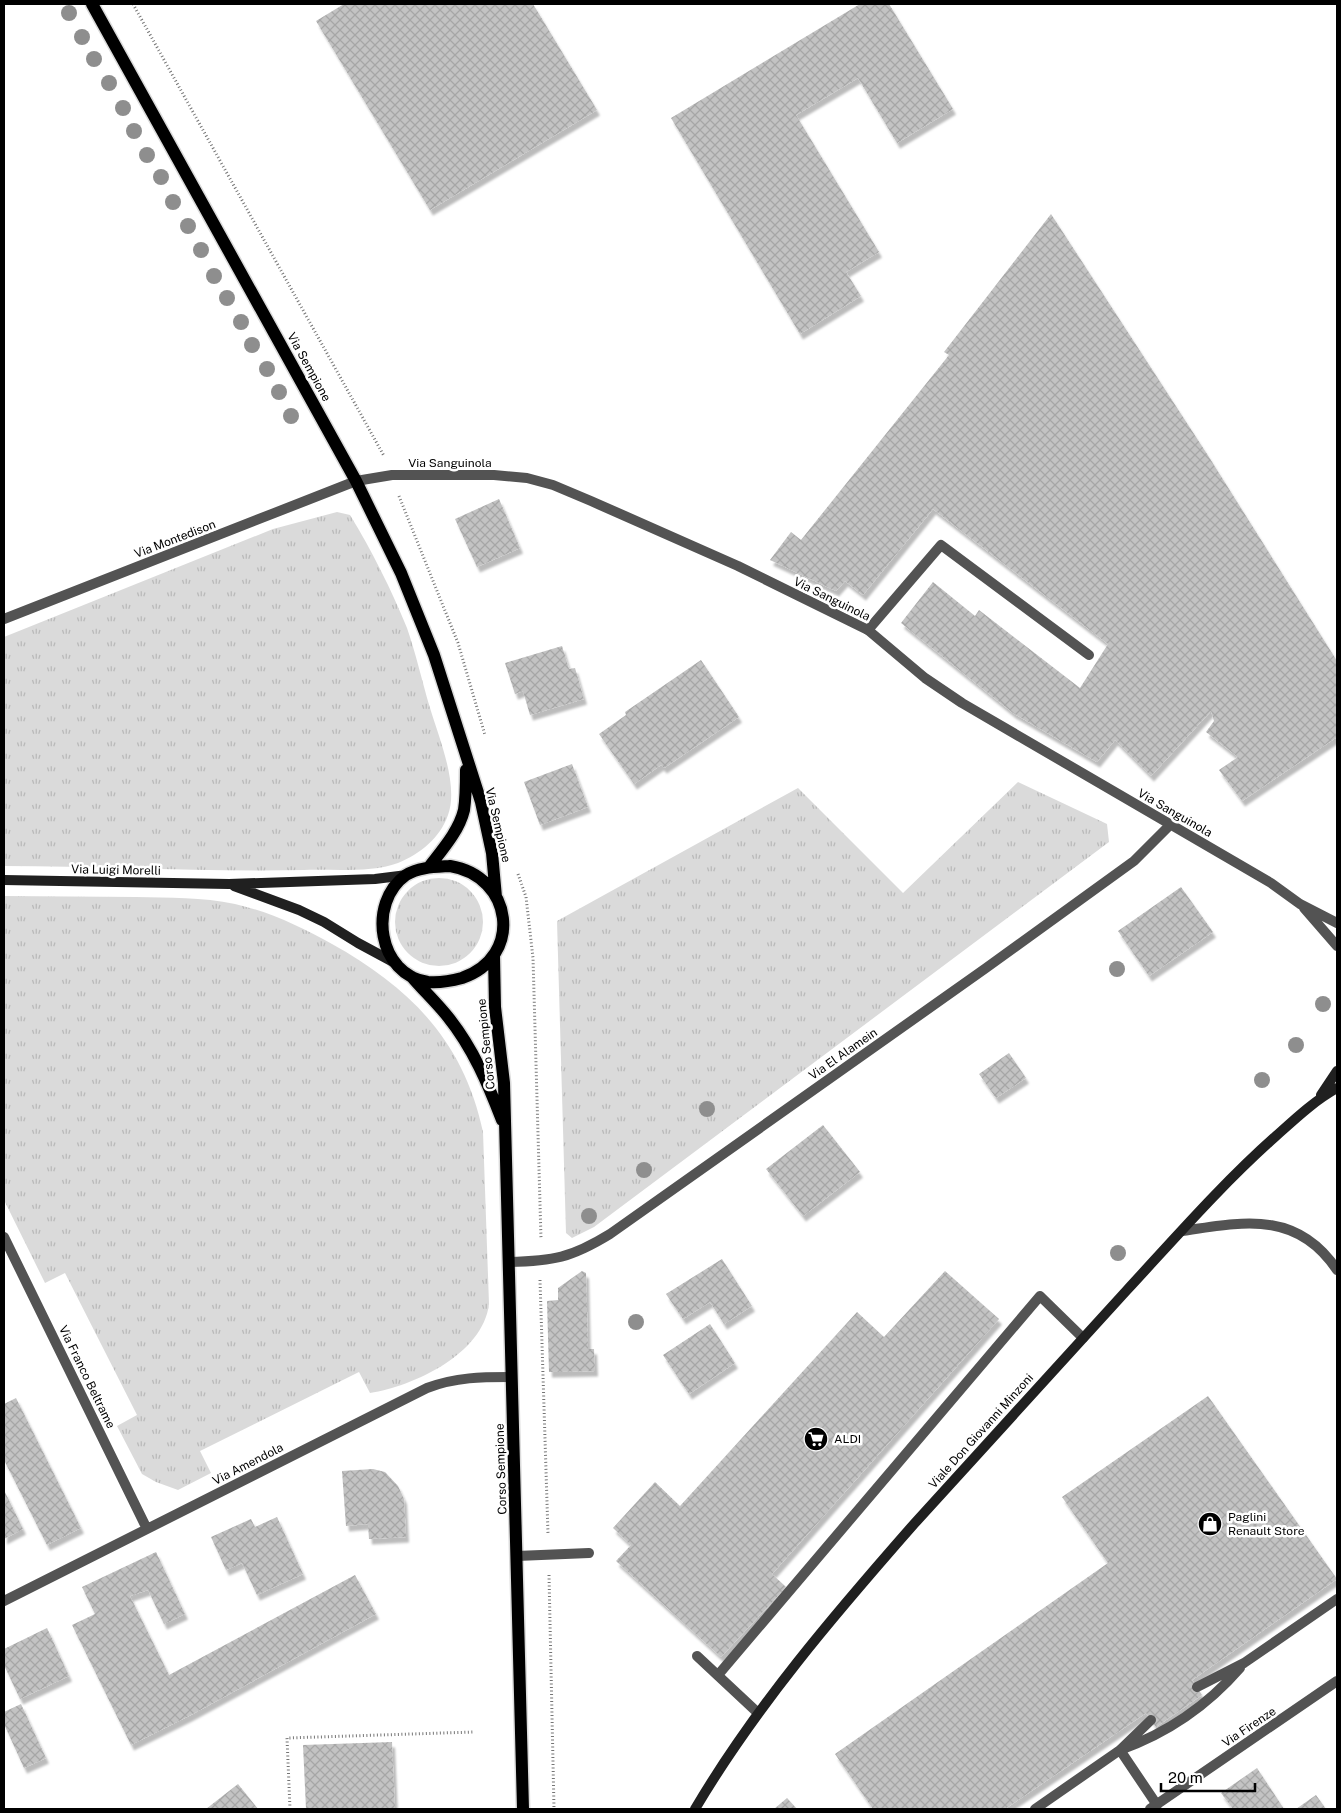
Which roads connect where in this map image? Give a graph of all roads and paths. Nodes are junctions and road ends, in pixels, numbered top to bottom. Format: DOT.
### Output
graph roads {
  1 [pos="92,4"];
  2 [pos="132,4"];
  3 [pos="388,464"];
  4 [pos="356,481"];
  5 [pos="4,619"];
  6 [pos="868,630"];
  7 [pos="1089,655"];
  8 [pos="466,760"];
  9 [pos="1171,824"];
  10 [pos="429,867"];
  11 [pos="407,875"];
  12 [pos="4,880"];
  13 [pos="229,884"];
  14 [pos="496,897"];
  15 [pos="1300,904"];
  16 [pos="1337,923"];
  17 [pos="1337,946"];
  18 [pos="494,956"];
  19 [pos="397,964"];
  20 [pos="410,975"];
  21 [pos="1337,1071"];
  22 [pos="1337,1088"];
  23 [pos="1319,1098"];
  24 [pos="505,1129"];
  25 [pos="1182,1231"];
  26 [pos="4,1237"];
  27 [pos="509,1262"];
  28 [pos="1337,1270"];
  29 [pos="540,1298"];
  30 [pos="1082,1338"];
  31 [pos="512,1377"];
  32 [pos="147,1529"];
  33 [pos="548,1531"];
  34 [pos="589,1553"];
  35 [pos="517,1556"];
  36 [pos="549,1590"];
  37 [pos="1337,1599"];
  38 [pos="4,1601"];
  39 [pos="697,1656"];
  40 [pos="1244,1663"];
  41 [pos="718,1675"];
  42 [pos="1337,1681"];
  43 [pos="1197,1687"];
  44 [pos="758,1713"];
  45 [pos="1151,1720"];
  46 [pos="474,1732"];
  47 [pos="1120,1750"];
  48 [pos="1153,1807"];
  49 [pos="290,1809"];
  50 [pos="523,1809"];
  51 [pos="554,1809"];
  52 [pos="695,1809"];
  53 [pos="1035,1809"];
  1 -- 4 [label="main road, Via Sempione"];
  2 -- 3 [label="path"];
  4 -- 5 [label="street, Via Montedison"];
  4 -- 6 [label="street, Via Sanguinola"];
  4 -- 8 [label="main road, Via Sempione"];
  6 -- 7 [label="street"];
  6 -- 9 [label="street, Via Sanguinola"];
  8 -- 10 [label="main road, Via Sempione"];
  8 -- 14 [label="main road, Via Sempione"];
  9 -- 15 [label="street, Via Sanguinola"];
  9 -- 27 [label="street, Via El Alamein"];
  10 -- 11 [label="main road"];
  10 -- 14 [label="main road"];
  11 -- 13 [label="street, Via Luigi Morelli"];
  11 -- 19 [label="main road"];
  12 -- 13 [label="street, Via Luigi Morelli"];
  13 -- 19 [label="street, Via Luigi Morelli"];
  14 -- 18 [label="main road"];
  15 -- 16 [label="street, Via Sanguinola"];
  15 -- 17 [label="street, Via Sanguinola"];
  18 -- 20 [label="main road"];
  18 -- 24 [label="main road, Corso Sempione"];
  19 -- 20 [label="main road"];
  20 -- 24 [label="main road, Corso Sempione"];
  21 -- 23 [label="street, Viale Don Giovanni Minzoni"];
  22 -- 23 [label="street, Viale Don Giovanni Minzoni"];
  23 -- 25 [label="street, Viale Don Giovanni Minzoni"];
  24 -- 27 [label="main road, Corso Sempione"];
  25 -- 28 [label="street"];
  25 -- 30 [label="street, Viale Don Giovanni Minzoni"];
  26 -- 32 [label="street, Via Franco Beltrame"];
  27 -- 31 [label="main road, Corso Sempione"];
  29 -- 33 [label="path"];
  30 -- 41 [label="street"];
  30 -- 44 [label="street, Viale Don Giovanni Minzoni"];
  31 -- 32 [label="street, Via Amendola"];
  31 -- 35 [label="main road, Corso Sempione"];
  32 -- 38 [label="street, Via Amendola"];
  34 -- 35 [label="street"];
  35 -- 50 [label="main road, Corso Sempione"];
  36 -- 51 [label="path"];
  37 -- 40 [label="street"];
  39 -- 41 [label="street"];
  40 -- 43 [label="street"];
  40 -- 47 [label="street"];
  41 -- 44 [label="street"];
  42 -- 48 [label="street, Via Firenze"];
  44 -- 52 [label="street, Viale Don Giovanni Minzoni"];
  45 -- 47 [label="street"];
  46 -- 49 [label="path"];
  47 -- 48 [label="street"];
  47 -- 53 [label="street"];
}
